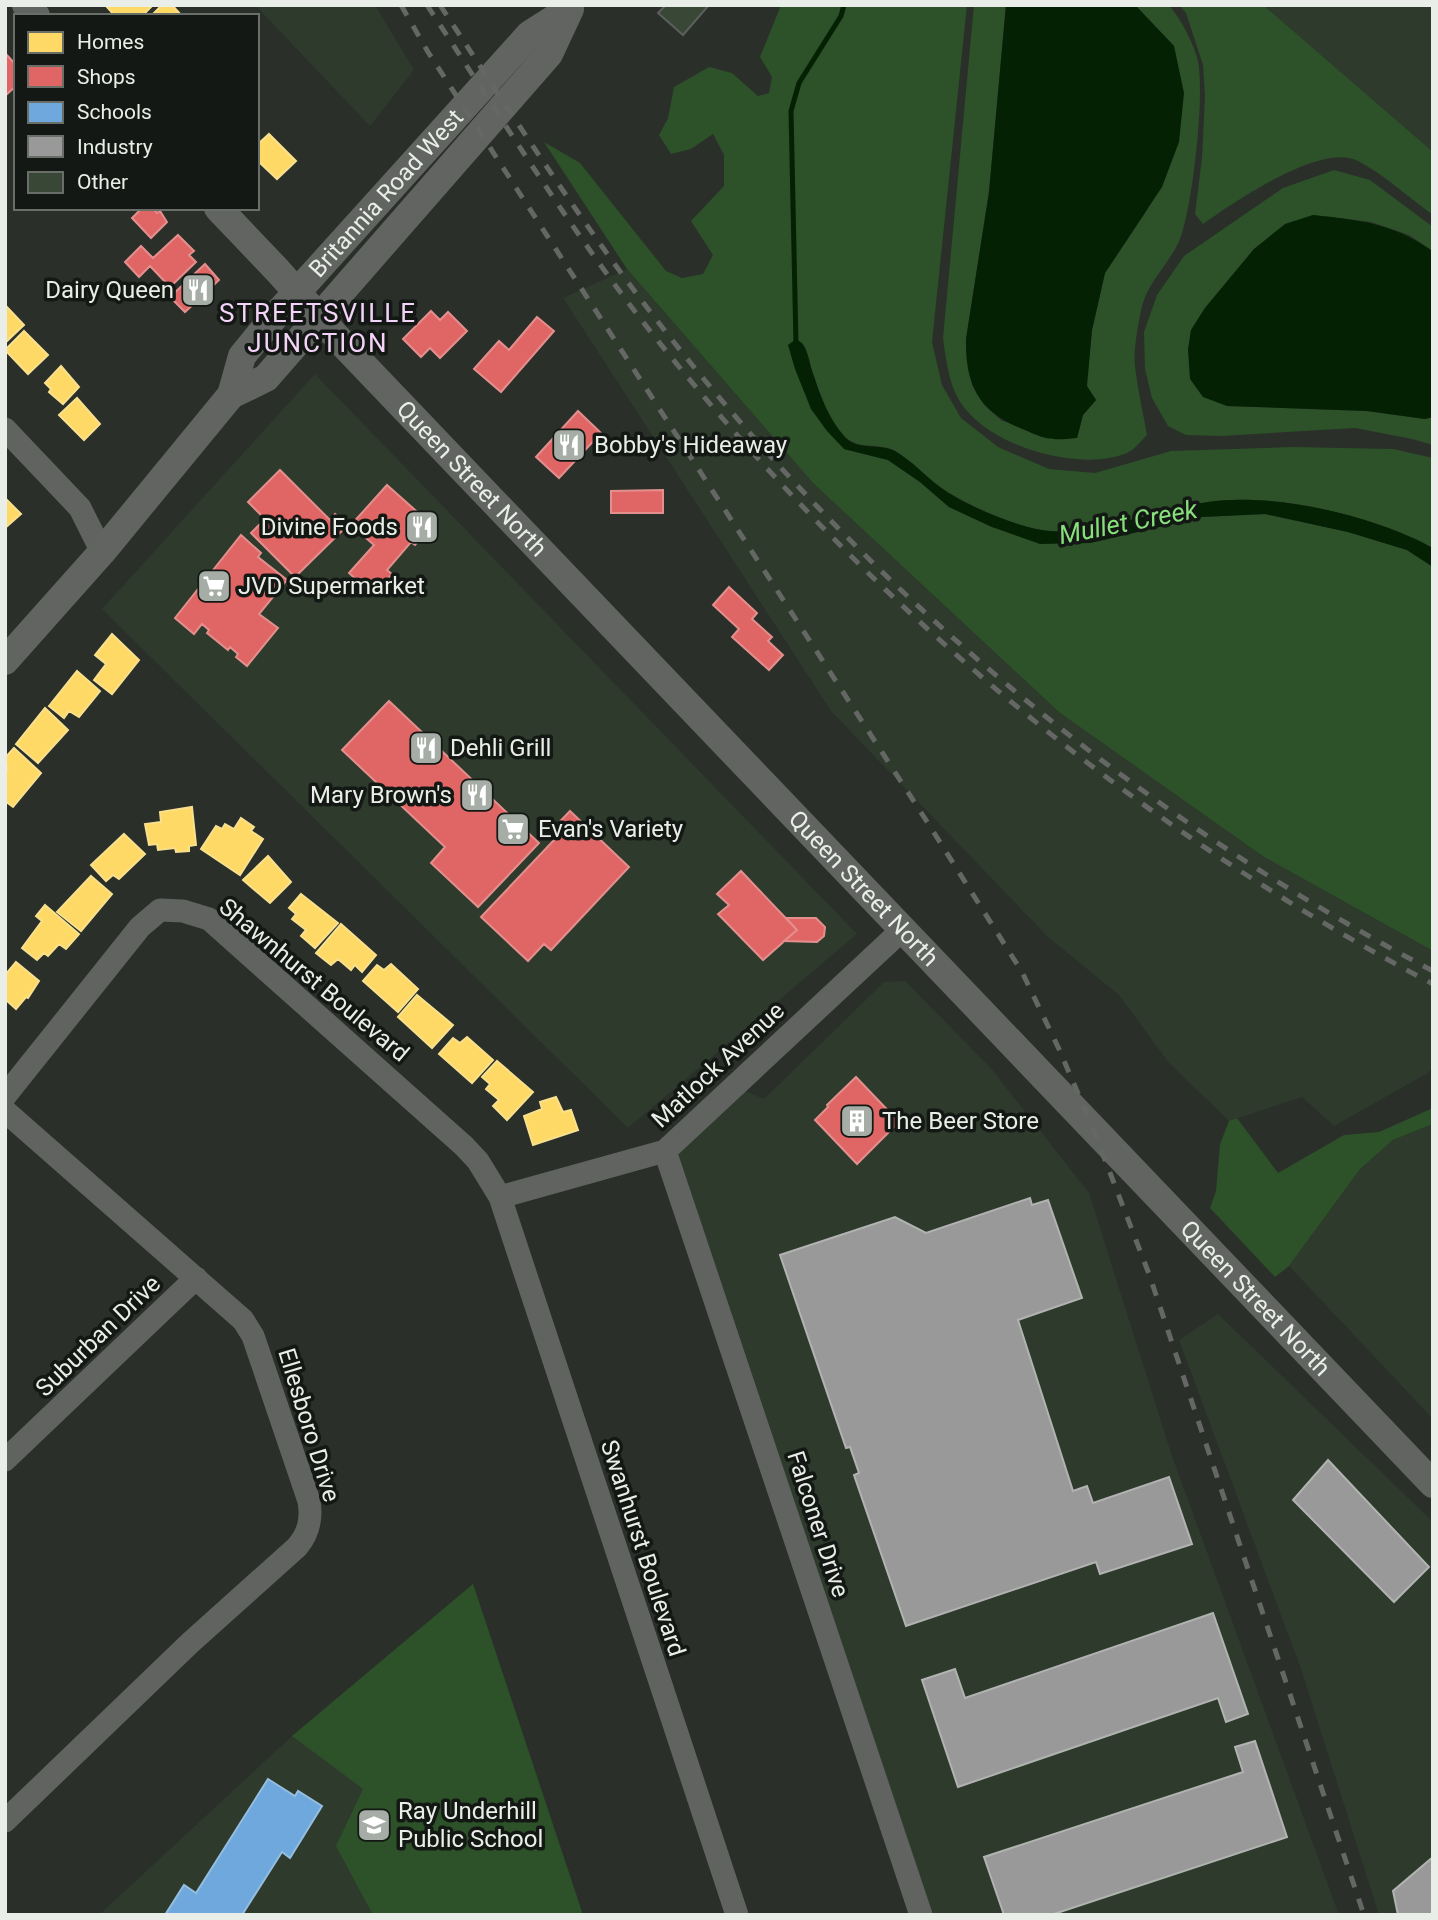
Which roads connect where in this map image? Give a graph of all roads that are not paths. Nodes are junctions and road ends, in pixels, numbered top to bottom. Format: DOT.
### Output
graph roads {
  1 [pos="570,8"];
  2 [pos="220,210"];
  3 [pos="297,292"];
  4 [pos="318,316"];
  5 [pos="231,395"];
  6 [pos="5,429"];
  7 [pos="102,552"];
  8 [pos="5,661"];
  9 [pos="902,930"];
  10 [pos="5,1096"];
  11 [pos="5,1111"];
  12 [pos="665,1151"];
  13 [pos="500,1198"];
  14 [pos="196,1278"];
  15 [pos="5,1460"];
  16 [pos="1433,1484"];
  17 [pos="5,1821"];
  18 [pos="737,1915"];
  19 [pos="921,1915"];
  1 -- 3 [label="main road, Britannia Road West"];
  1 -- 4 [label="main road, Britannia Road West"];
  2 -- 3 [label="main road, Queen Street North"];
  3 -- 4 [label="main road, Queen Street North"];
  3 -- 5 [label="main road, Britannia Road West"];
  4 -- 5 [label="main road, Britannia Road West"];
  4 -- 9 [label="main road, Queen Street North"];
  5 -- 7 [label="main road, Britannia Road West"];
  6 -- 7 [label="street"];
  7 -- 8 [label="main road, Britannia Road West"];
  9 -- 12 [label="street, Matlock Avenue"];
  9 -- 16 [label="main road, Queen Street North"];
  10 -- 13 [label="street, Shawnhurst Boulevard"];
  11 -- 14 [label="street, Ellesboro Drive"];
  12 -- 13 [label="street, Matlock Avenue"];
  12 -- 19 [label="street, Falconer Drive"];
  13 -- 18 [label="street, Swanhurst Boulevard"];
  14 -- 15 [label="street, Suburban Drive"];
  14 -- 17 [label="street, Ellesboro Drive"];
}
